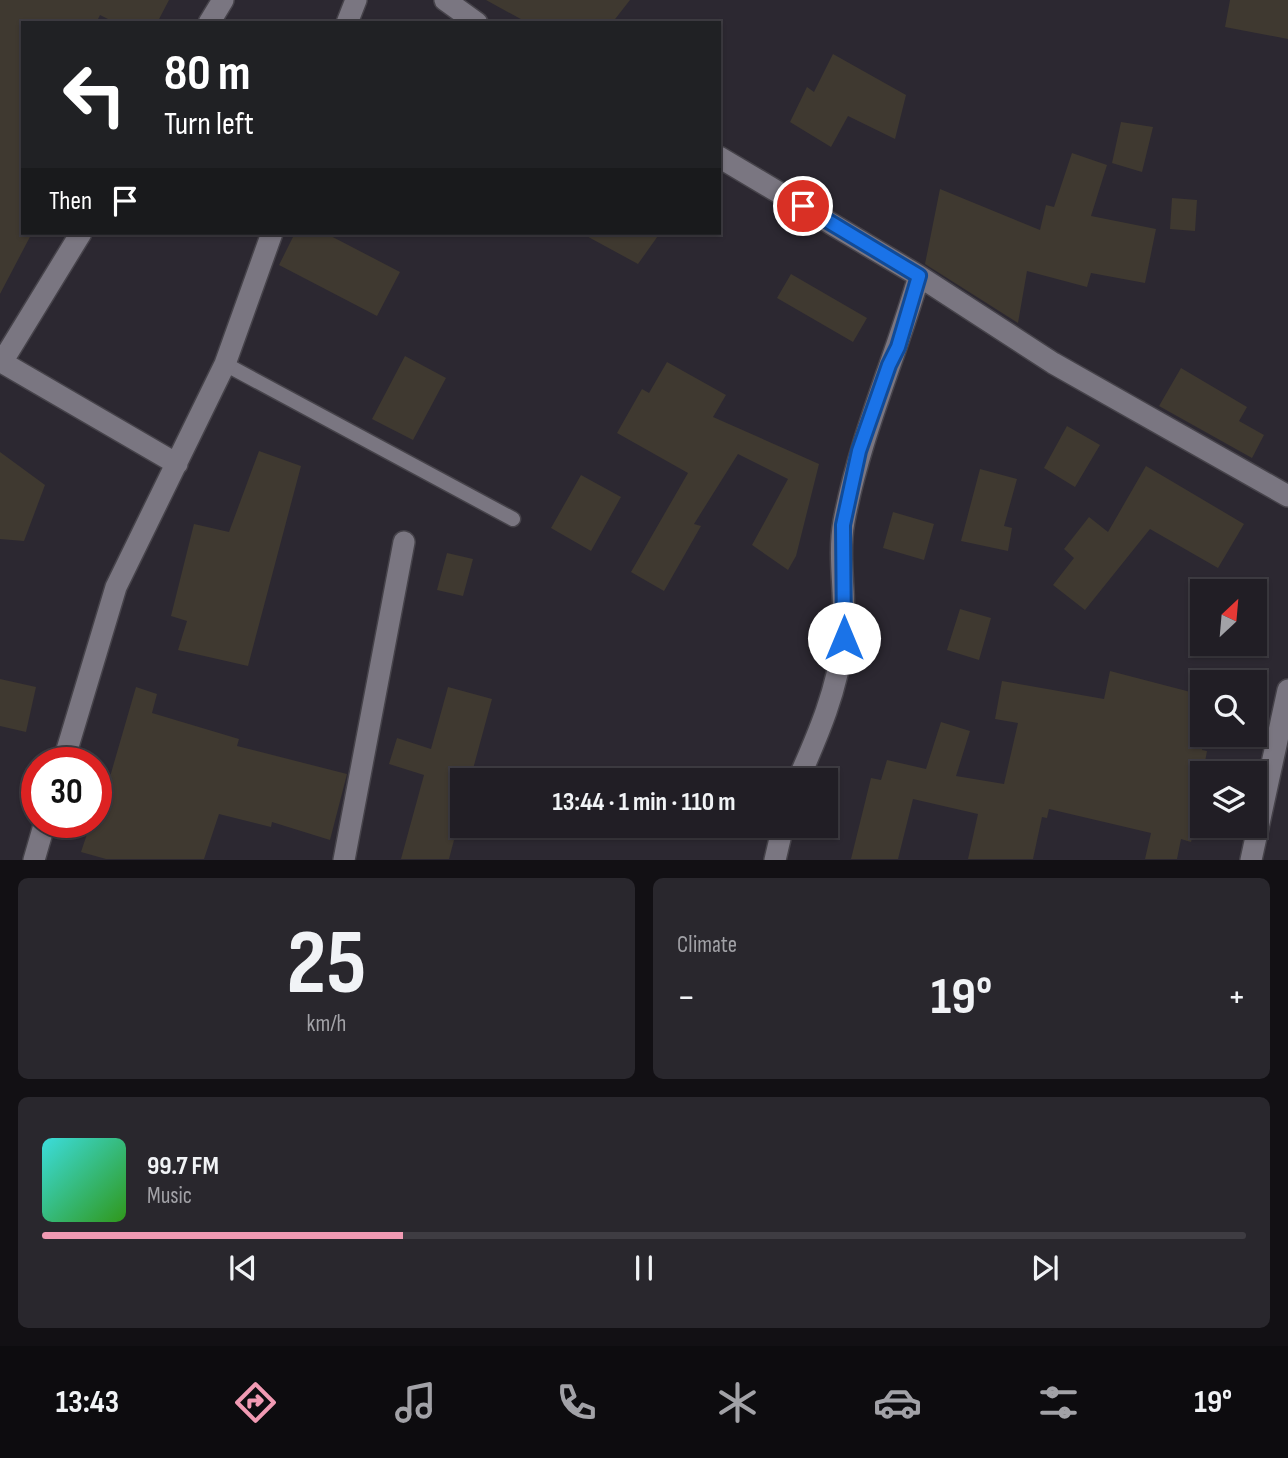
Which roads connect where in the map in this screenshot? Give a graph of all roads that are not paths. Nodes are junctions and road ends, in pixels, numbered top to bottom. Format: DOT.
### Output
graph roads {
  1 [pos="223,0"];
  2 [pos="356,0"];
  3 [pos="445,0"];
  4 [pos="210,21"];
  5 [pos="349,21"];
  6 [pos="474,21"];
  7 [pos="721,158"];
  8 [pos="80,235"];
  9 [pos="271,235"];
  10 [pos="919,276"];
  11 [pos="1,362"];
  12 [pos="225,363"];
  13 [pos="177,464"];
  14 [pos="1288,496"];
  15 [pos="513,519"];
  16 [pos="404,542"];
  17 [pos="1288,690"];
  18 [pos="68,747"];
  19 [pos="803,768"];
  20 [pos="40,838"];
  21 [pos="780,838"];
  22 [pos="34,859"];
  23 [pos="344,859"];
  24 [pos="775,859"];
  25 [pos="1251,859"];
  1 -- 4 [label="street"];
  2 -- 5 [label="street"];
  3 -- 6 [label="street"];
  7 -- 10 [label="street"];
  8 -- 11 [label="street"];
  9 -- 12 [label="street"];
  10 -- 14 [label="street"];
  10 -- 19 [label="street"];
  11 -- 13 [label="street"];
  12 -- 13 [label="street"];
  12 -- 15 [label="lane"];
  13 -- 18 [label="street"];
  16 -- 23 [label="street"];
  17 -- 25 [label="street"];
  20 -- 22 [label="street"];
  21 -- 24 [label="street"];
}
